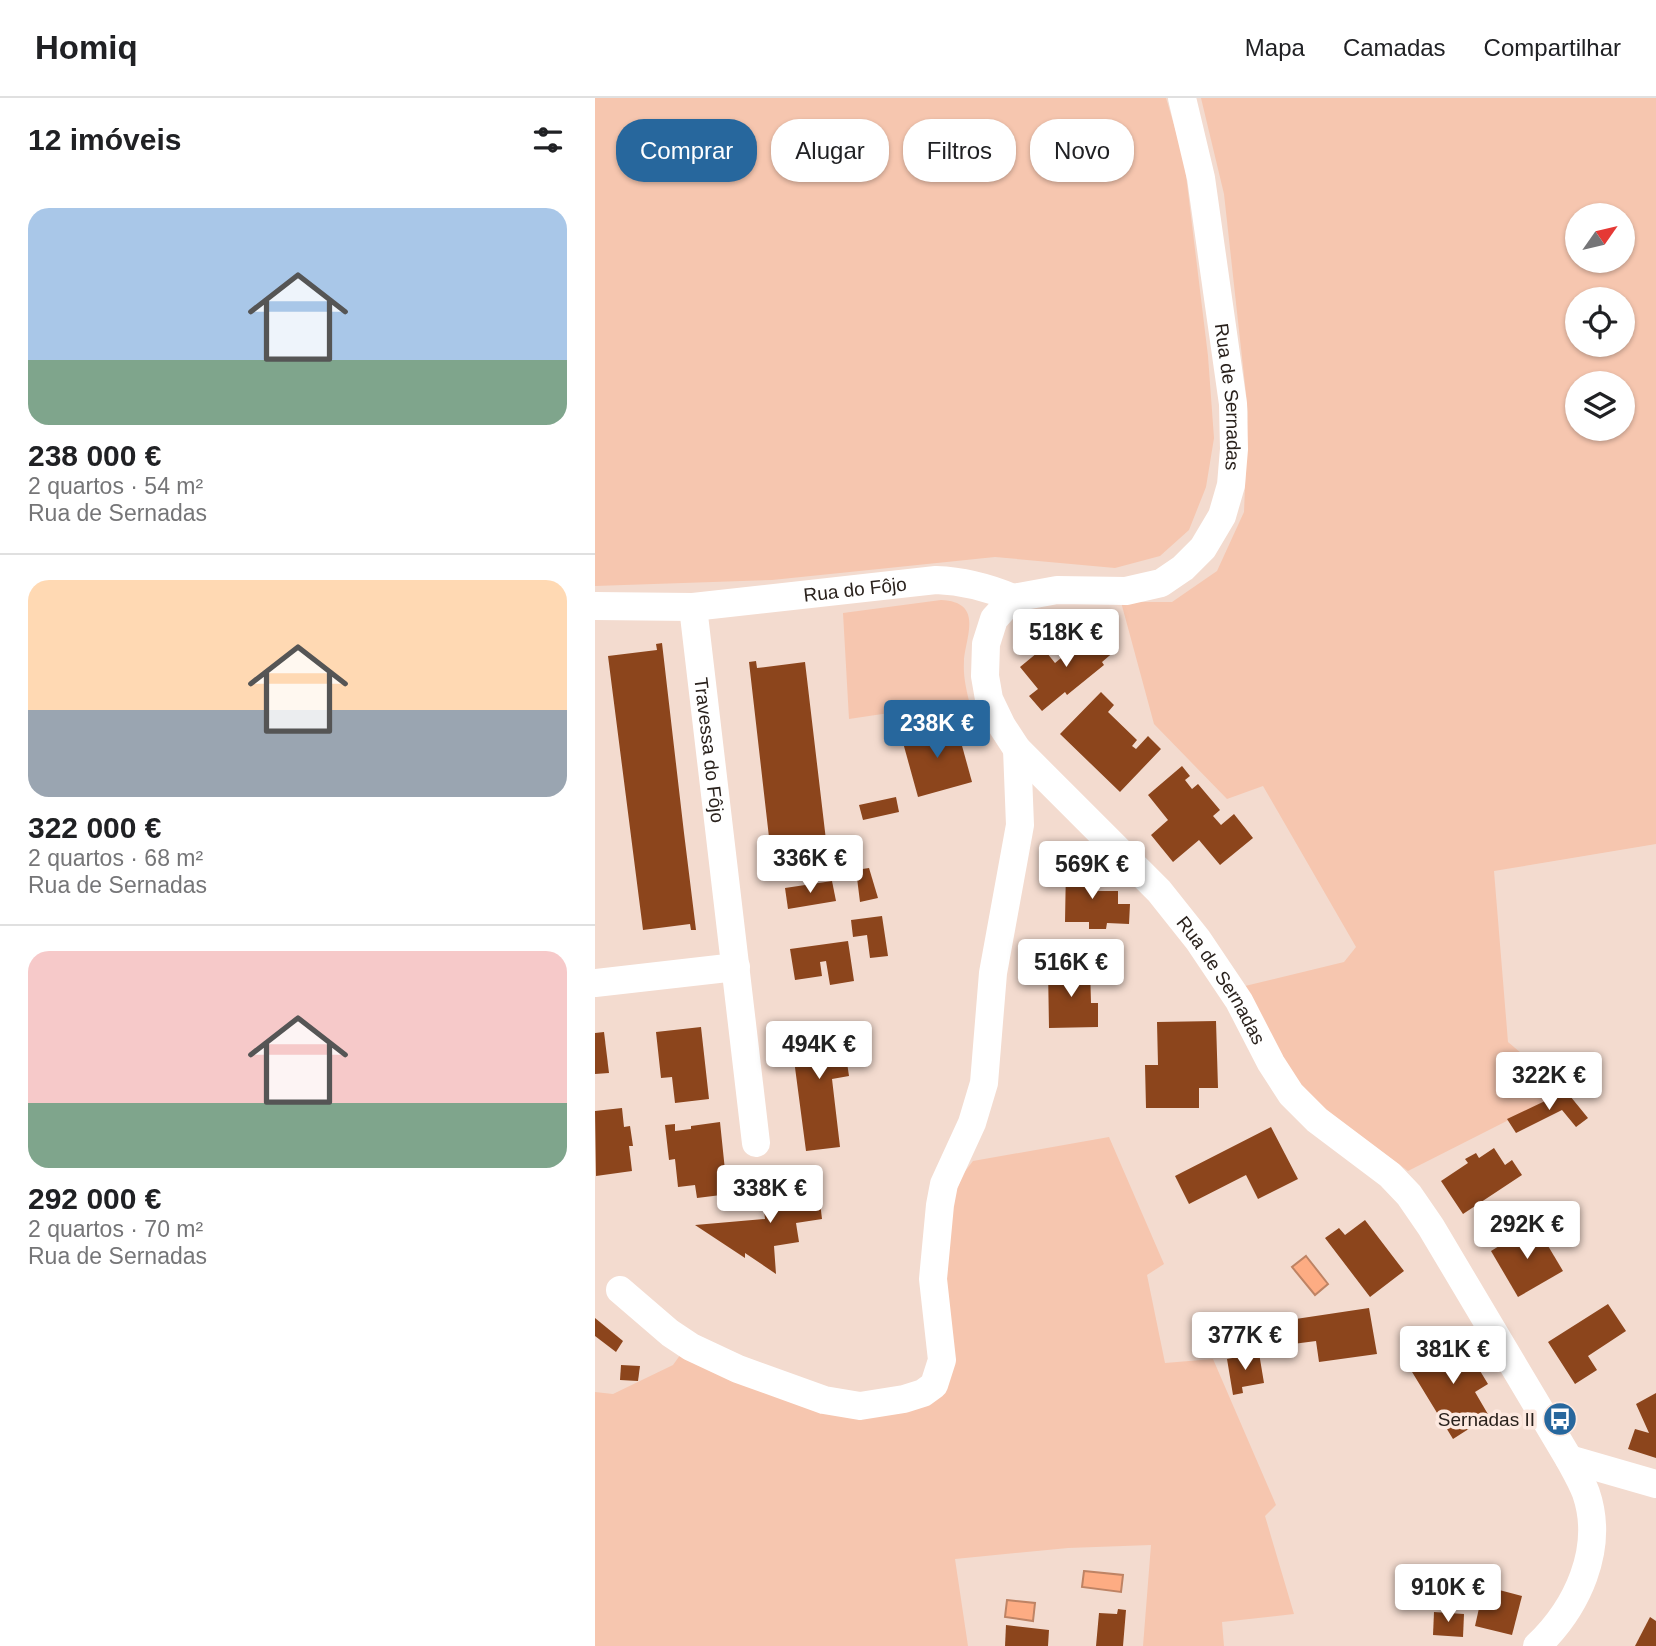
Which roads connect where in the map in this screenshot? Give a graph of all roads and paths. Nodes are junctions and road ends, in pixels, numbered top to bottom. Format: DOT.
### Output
graph roads {
  1 [pos="1182,98"];
  2 [pos="1013,598"];
  3 [pos="595,606"];
  4 [pos="693,607"];
  5 [pos="1017,749"];
  6 [pos="736,967"];
  7 [pos="595,983"];
  8 [pos="756,1143"];
  9 [pos="619,1290"];
  10 [pos="1569,1459"];
  11 [pos="1656,1484"];
  12 [pos="1537,1646"];
  1 -- 2 [label="street, Rua de Sernadas"];
  2 -- 4 [label="street, Rua do Fôjo"];
  2 -- 5 [label="street, Rua de Sernadas"];
  3 -- 4 [label="street, Rua do Fôjo"];
  4 -- 6 [label="street, Travessa do Fôjo"];
  5 -- 9 [label="street"];
  5 -- 10 [label="street, Rua de Sernadas"];
  6 -- 7 [label="street"];
  6 -- 8 [label="street, Travessa do Fôjo"];
  10 -- 11 [label="street"];
  10 -- 12 [label="street, Rua de Sernadas"];
}
